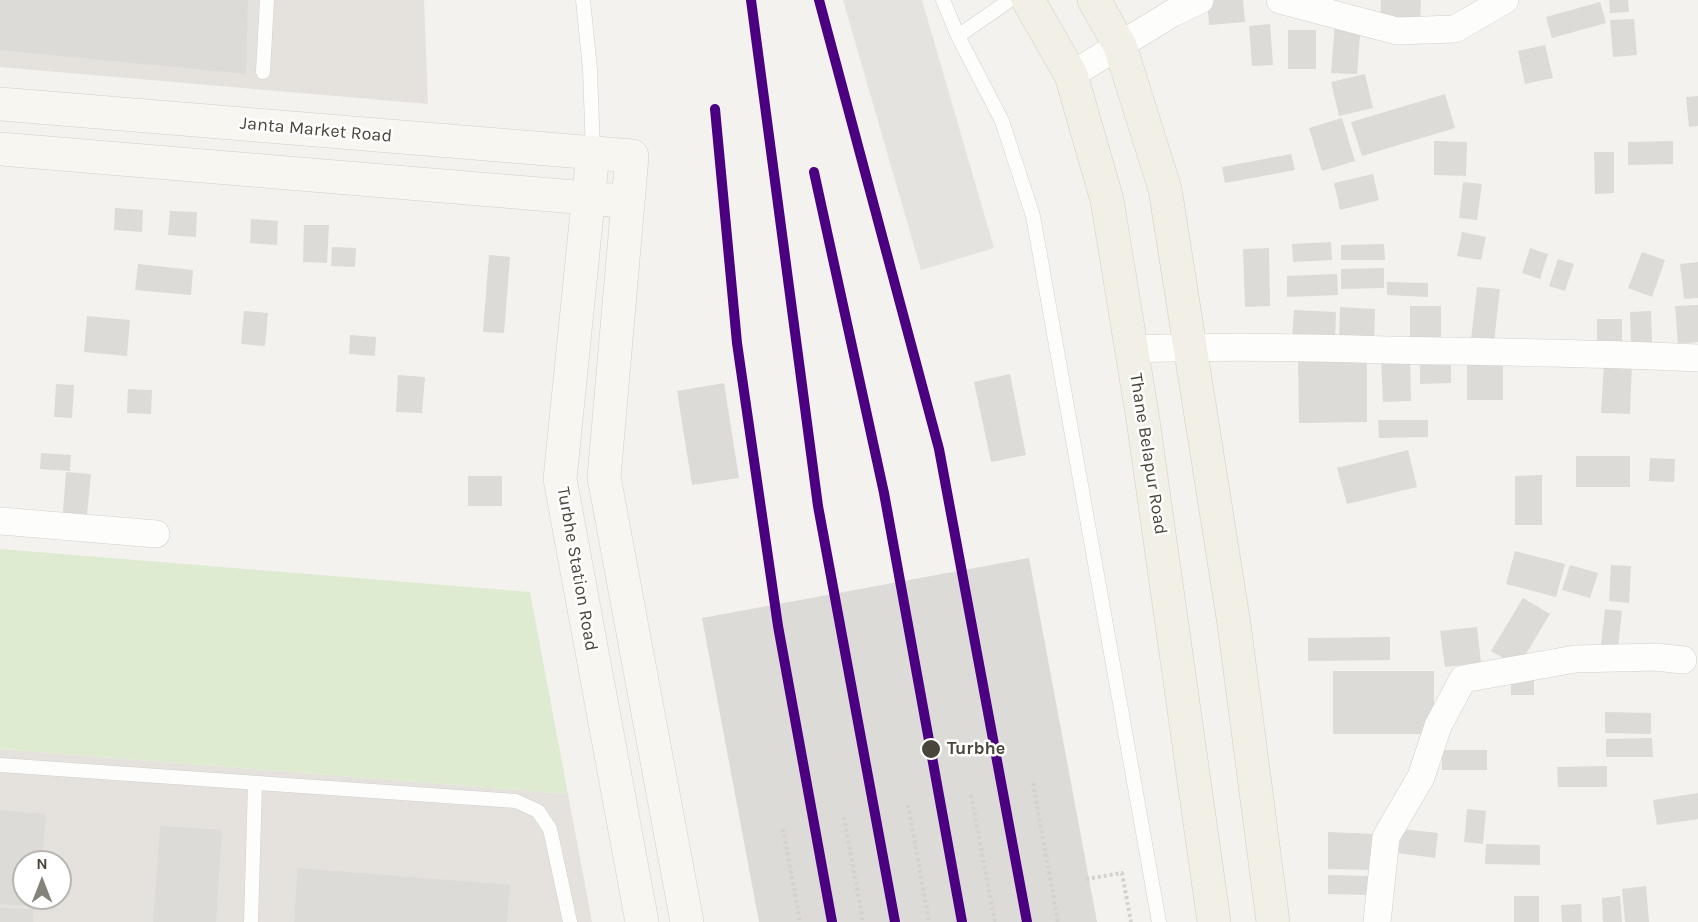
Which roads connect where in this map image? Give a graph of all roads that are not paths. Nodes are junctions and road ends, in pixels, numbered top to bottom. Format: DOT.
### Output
graph roads {
  1 [pos="267,0"];
  2 [pos="583,0"];
  3 [pos="943,0"];
  4 [pos="1010,0"];
  5 [pos="1029,0"];
  6 [pos="1094,0"];
  7 [pos="1200,0"];
  8 [pos="1280,0"];
  9 [pos="1505,0"];
  10 [pos="958,36"];
  11 [pos="1120,46"];
  12 [pos="263,72"];
  13 [pos="1071,75"];
  14 [pos="0,104"];
  15 [pos="0,149"];
  16 [pos="593,153"];
  17 [pos="589,198"];
  18 [pos="628,201"];
  19 [pos="1190,347"];
  20 [pos="1131,349"];
  21 [pos="1698,358"];
  22 [pos="0,521"];
  23 [pos="156,534"];
  24 [pos="1683,660"];
  25 [pos="0,765"];
  26 [pos="659,772"];
  27 [pos="616,781"];
  28 [pos="255,784"];
  29 [pos="251,922"];
  30 [pos="570,922"];
  31 [pos="642,922"];
  32 [pos="687,922"];
  33 [pos="1159,922"];
  34 [pos="1214,922"];
  35 [pos="1273,922"];
  36 [pos="1377,922"];
  1 -- 12 [label="lane"];
  2 -- 16 [label="lane, Turbhe Station Road"];
  3 -- 10 [label="lane"];
  4 -- 10 [label="lane"];
  5 -- 13 [label="main road, Thane Belapur Road"];
  6 -- 11 [label="main road"];
  7 -- 11 [label="street"];
  8 -- 9 [label="street"];
  10 -- 33 [label="lane"];
  11 -- 13 [label="street"];
  11 -- 19 [label="main road"];
  13 -- 20 [label="main road, Thane Belapur Road"];
  14 -- 16 [label="street, Janta Market Road"];
  15 -- 17 [label="street"];
  16 -- 17 [label="street, Turbhe Station Road"];
  16 -- 18 [label="street, Janta Market Road"];
  17 -- 18 [label="street"];
  17 -- 27 [label="street, Turbhe Station Road"];
  18 -- 26 [label="street"];
  19 -- 20 [label="street"];
  19 -- 21 [label="street"];
  19 -- 35 [label="main road"];
  20 -- 34 [label="main road, Thane Belapur Road"];
  22 -- 23 [label="street"];
  24 -- 36 [label="street"];
  25 -- 28 [label="lane"];
  26 -- 27 [label="street"];
  26 -- 32 [label="street"];
  27 -- 31 [label="street, Turbhe Station Road"];
  28 -- 29 [label="lane"];
  28 -- 30 [label="lane"];
}
